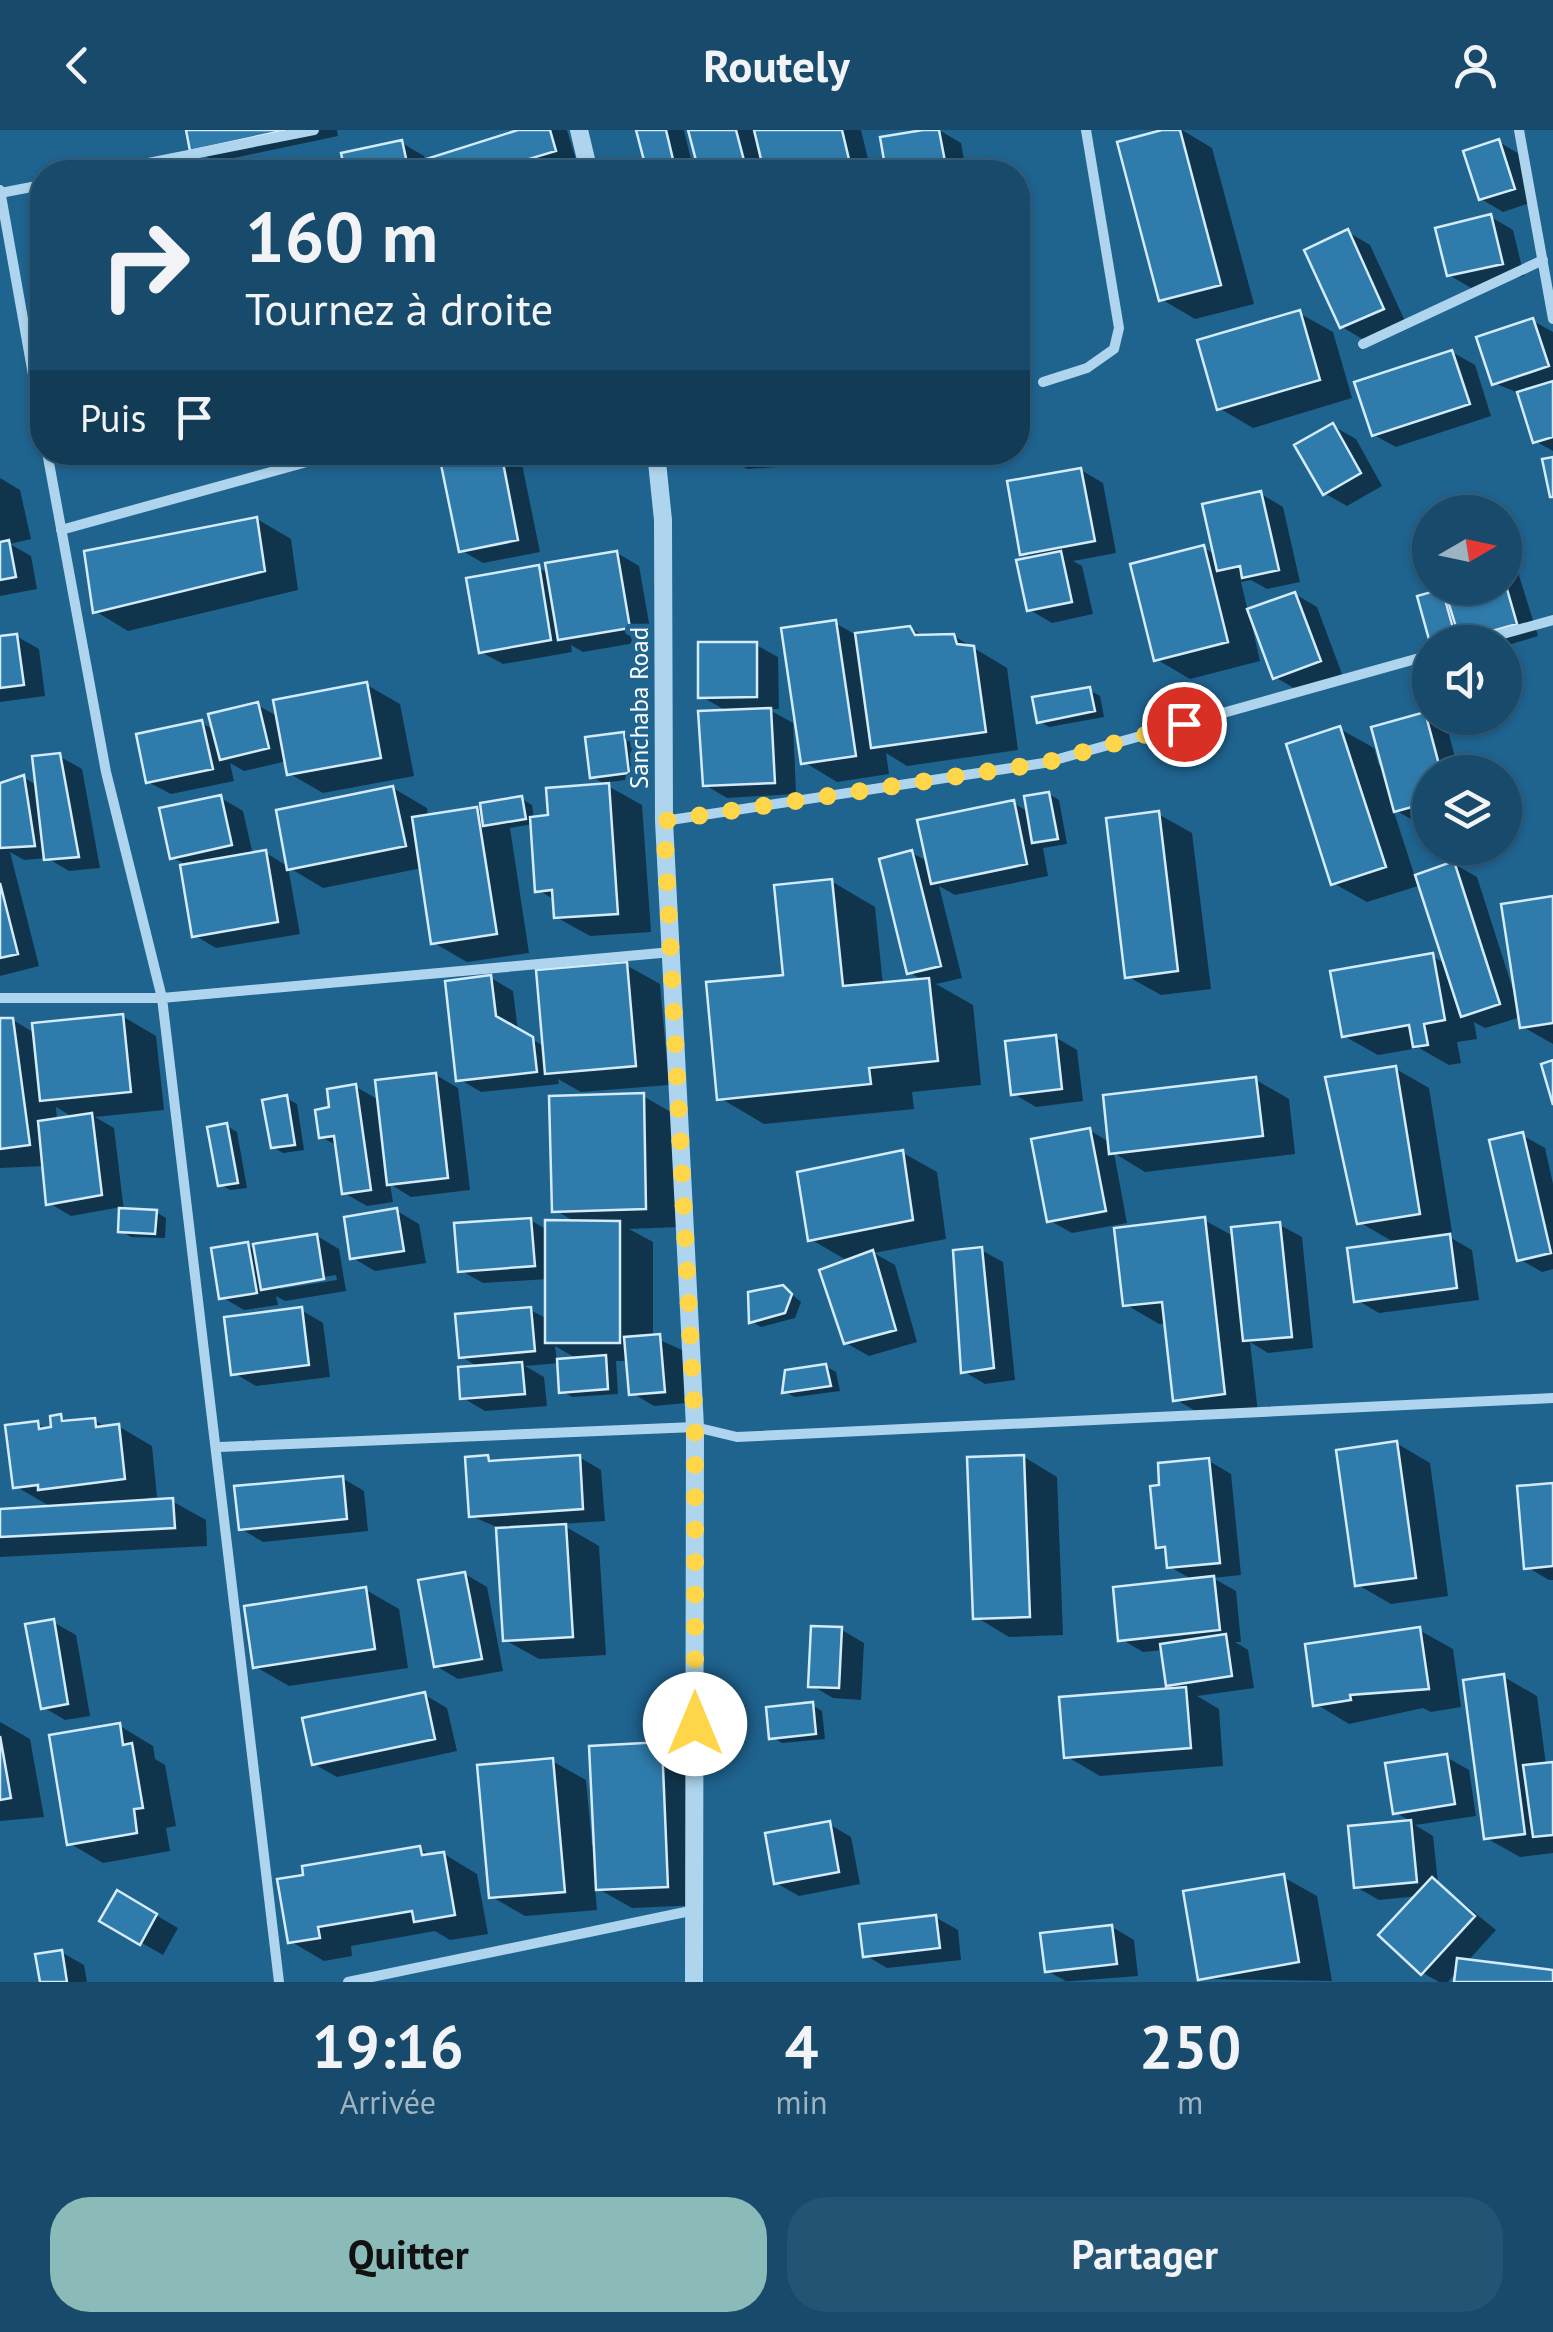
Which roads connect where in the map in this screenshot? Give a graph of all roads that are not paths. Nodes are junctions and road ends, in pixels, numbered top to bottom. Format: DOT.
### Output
graph roads {
  1 [pos="314,130"];
  2 [pos="579,130"];
  3 [pos="1086,130"];
  4 [pos="1520,130"];
  5 [pos="163,160"];
  6 [pos="586,160"];
  7 [pos="30,187"];
  8 [pos="0,192"];
  9 [pos="1542,260"];
  10 [pos="1553,319"];
  11 [pos="1364,344"];
  12 [pos="30,358"];
  13 [pos="1044,382"];
  14 [pos="49,465"];
  15 [pos="296,465"];
  16 [pos="657,465"];
  17 [pos="61,530"];
  18 [pos="1553,620"];
  19 [pos="1522,629"];
  20 [pos="1412,660"];
  21 [pos="664,821"];
  22 [pos="672,952"];
  23 [pos="0,998"];
  24 [pos="162,998"];
  25 [pos="1553,1398"];
  26 [pos="695,1428"];
  27 [pos="219,1447"];
  28 [pos="695,1910"];
  29 [pos="279,1982"];
  30 [pos="348,1982"];
  31 [pos="694,1982"];
  1 -- 5 [label="street"];
  2 -- 6 [label="street"];
  3 -- 13 [label="street"];
  4 -- 9 [label="street"];
  7 -- 8 [label="street"];
  8 -- 12 [label="street"];
  9 -- 10 [label="street"];
  9 -- 11 [label="street"];
  14 -- 17 [label="street"];
  15 -- 17 [label="street"];
  16 -- 21 [label="street, Sanchaba Road"];
  17 -- 24 [label="street"];
  18 -- 19 [label="street"];
  20 -- 21 [label="street"];
  21 -- 22 [label="street, Sanchaba Road"];
  22 -- 24 [label="street"];
  22 -- 26 [label="street, Sanchaba Road"];
  23 -- 24 [label="street"];
  24 -- 27 [label="street"];
  25 -- 26 [label="street"];
  26 -- 27 [label="street"];
  26 -- 28 [label="street, Sanchaba Road"];
  27 -- 29 [label="street"];
  28 -- 30 [label="street"];
  28 -- 31 [label="street, Sanchaba Road"];
}
